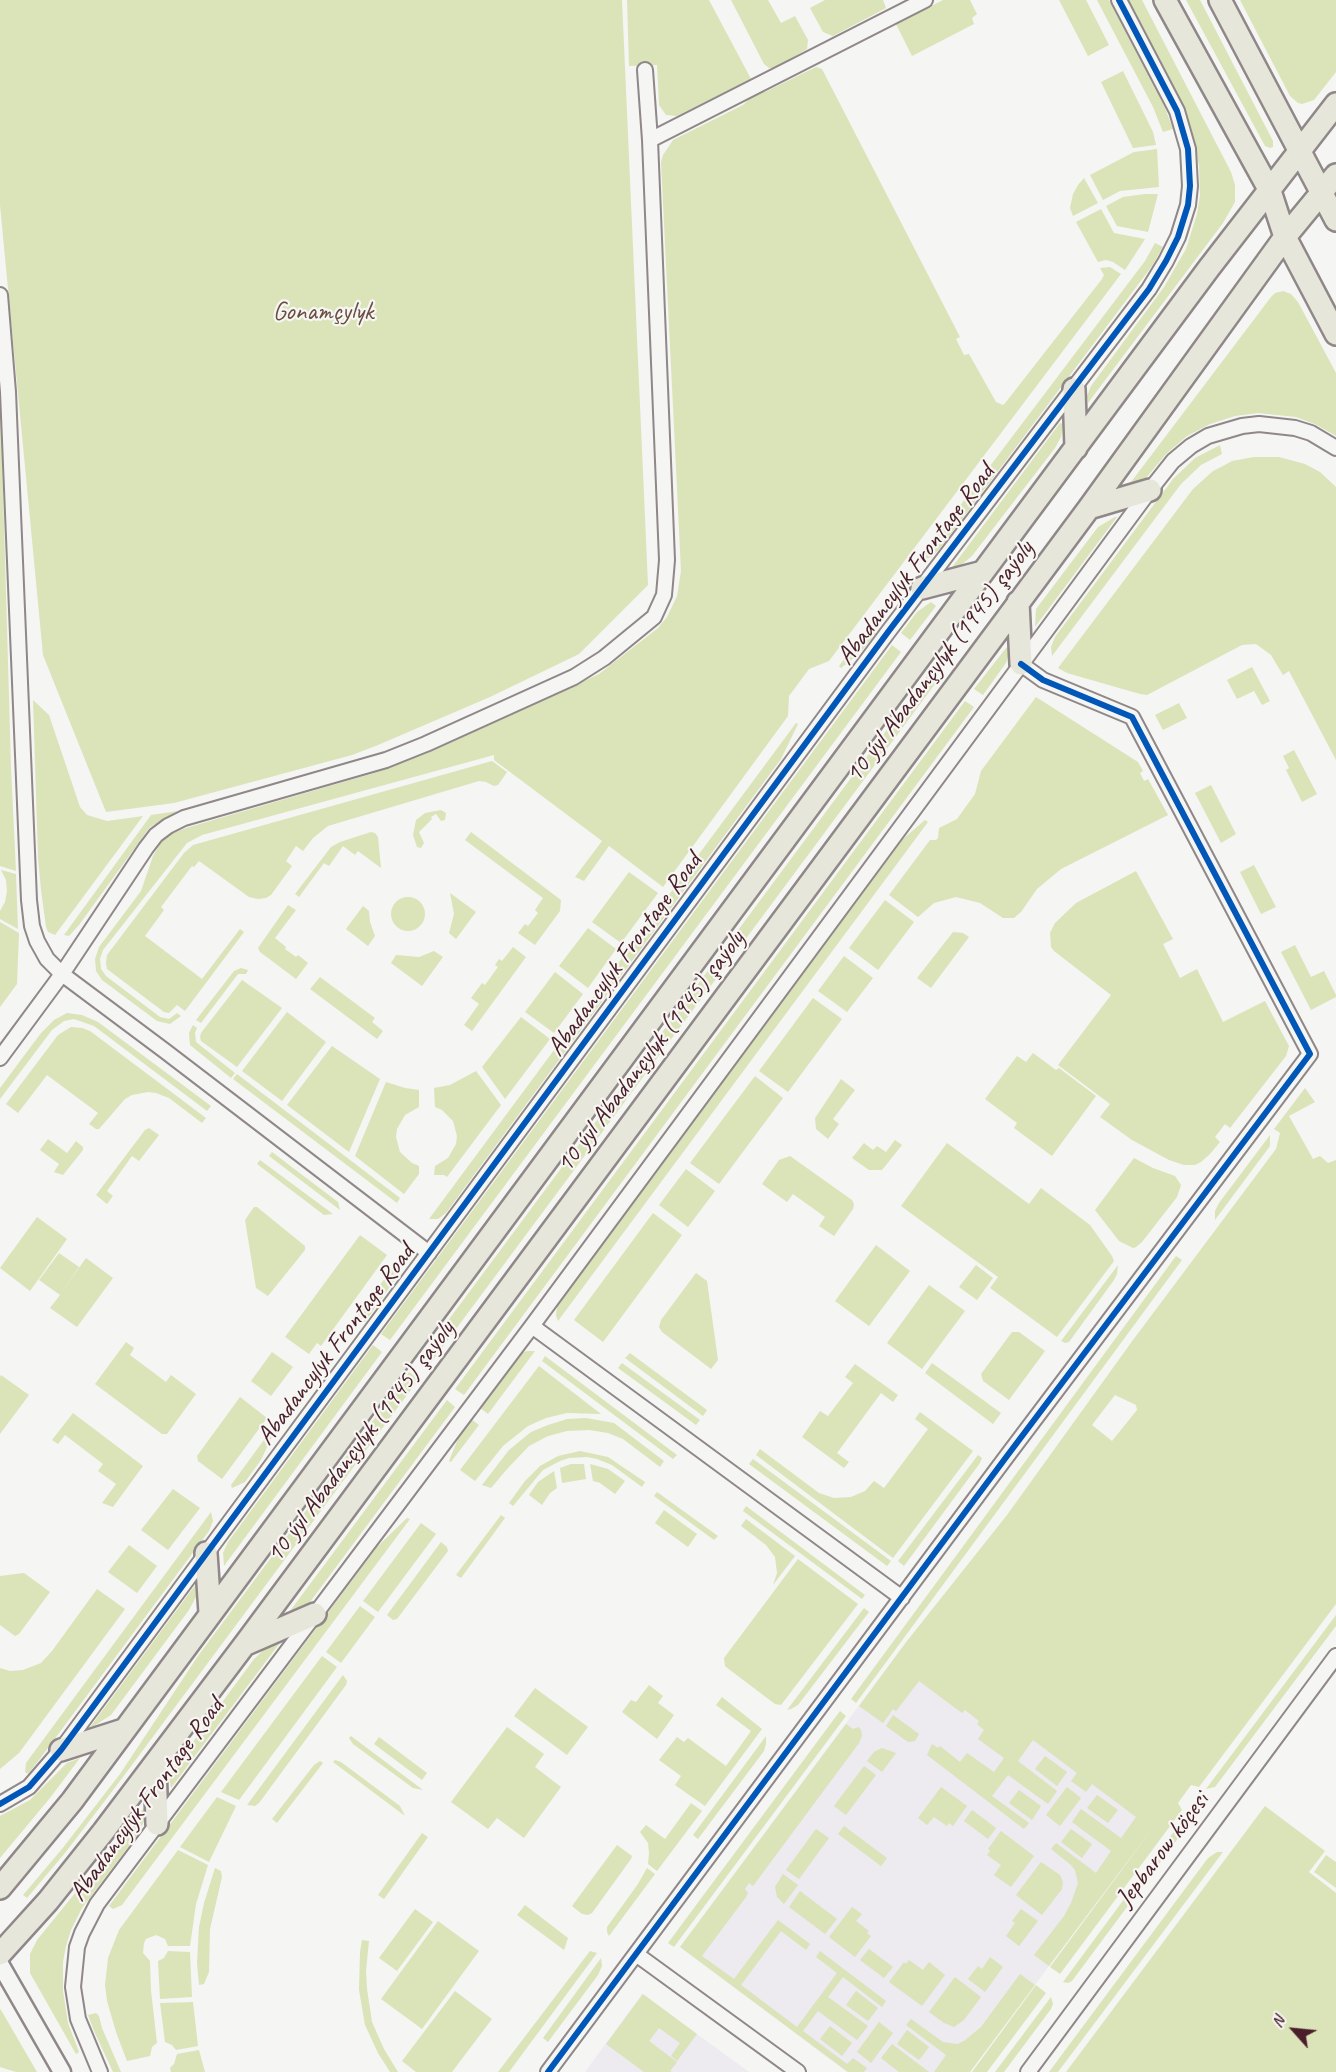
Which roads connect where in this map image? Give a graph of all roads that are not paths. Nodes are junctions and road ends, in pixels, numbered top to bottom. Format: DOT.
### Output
graph roads {
  1 [pos="925,0"];
  2 [pos="1119,0"];
  3 [pos="1166,0"];
  4 [pos="1220,0"];
  5 [pos="645,70"];
  6 [pos="1336,104"];
  7 [pos="650,140"];
  8 [pos="1300,152"];
  9 [pos="1336,176"];
  10 [pos="1270,191"];
  11 [pos="1322,193"];
  12 [pos="1336,220"];
  13 [pos="1285,237"];
  14 [pos="0,295"];
  15 [pos="1336,334"];
  16 [pos="1074,389"];
  17 [pos="1076,448"];
  18 [pos="1336,448"];
  19 [pos="1150,490"];
  20 [pos="1089,508"];
  21 [pos="983,572"];
  22 [pos="922,588"];
  23 [pos="1018,602"];
  24 [pos="1021,664"];
  25 [pos="62,974"];
  26 [pos="0,1058"];
  27 [pos="429,1253"];
  28 [pos="531,1326"];
  29 [pos="206,1553"];
  30 [pos="902,1598"];
  31 [pos="210,1613"];
  32 [pos="315,1614"];
  33 [pos="245,1644"];
  34 [pos="1336,1656"];
  35 [pos="123,1730"];
  36 [pos="61,1750"];
  37 [pos="155,1764"];
  38 [pos="0,1804"];
  39 [pos="157,1824"];
  40 [pos="0,1888"];
  41 [pos="0,1954"];
  42 [pos="636,1954"];
  43 [pos="0,1964"];
  44 [pos="62,2072"];
  45 [pos="100,2072"];
  46 [pos="548,2072"];
  47 [pos="798,2072"];
  48 [pos="1028,2072"];
  1 -- 7 [label="street"];
  2 -- 16 [label="street, Abadancylyk Frontage Road"];
  3 -- 10 [label="main road"];
  4 -- 8 [label="main road"];
  5 -- 7 [label="street"];
  6 -- 8 [label="main road, 10 ýyl Abadançylyk (1945) şaýoly"];
  7 -- 25 [label="street"];
  8 -- 10 [label="main road, 10 ýyl Abadançylyk (1945) şaýoly"];
  8 -- 11 [label="main road"];
  9 -- 11 [label="main road, 10 ýyl Abadançylyk (1945) şaýoly"];
  10 -- 13 [label="main road"];
  10 -- 17 [label="main road, 10 ýyl Abadançylyk (1945) şaýoly"];
  11 -- 12 [label="main road"];
  11 -- 13 [label="main road, 10 ýyl Abadançylyk (1945) şaýoly"];
  13 -- 15 [label="main road"];
  13 -- 20 [label="main road, 10 ýyl Abadançylyk (1945) şaýoly"];
  14 -- 25 [label="street"];
  16 -- 17 [label="main road"];
  16 -- 22 [label="street, Abadancylyk Frontage Road"];
  17 -- 21 [label="main road, 10 ýyl Abadançylyk (1945) şaýoly"];
  18 -- 19 [label="street, Abadancylyk Frontage Road"];
  19 -- 20 [label="main road"];
  19 -- 24 [label="street, Abadancylyk Frontage Road"];
  20 -- 23 [label="main road, 10 ýyl Abadançylyk (1945) şaýoly"];
  21 -- 22 [label="main road"];
  21 -- 31 [label="main road, 10 ýyl Abadançylyk (1945) şaýoly"];
  22 -- 27 [label="street, Abadancylyk Frontage Road"];
  23 -- 24 [label="main road"];
  23 -- 33 [label="main road, 10 ýyl Abadançylyk (1945) şaýoly"];
  24 -- 28 [label="street, Abadancylyk Frontage Road"];
  24 -- 30 [label="street"];
  25 -- 26 [label="street"];
  25 -- 27 [label="street"];
  27 -- 29 [label="street, Abadancylyk Frontage Road"];
  28 -- 30 [label="street"];
  28 -- 32 [label="street, Abadancylyk Frontage Road"];
  29 -- 31 [label="main road"];
  29 -- 36 [label="street, Abadancylyk Frontage Road"];
  30 -- 42 [label="street"];
  31 -- 35 [label="main road, 10 ýyl Abadançylyk (1945) şaýoly"];
  32 -- 33 [label="main road"];
  32 -- 39 [label="street, Abadancylyk Frontage Road"];
  33 -- 37 [label="main road, 10 ýyl Abadançylyk (1945) şaýoly"];
  34 -- 48 [label="street, Jepbarow köçesi"];
  35 -- 36 [label="main road"];
  35 -- 40 [label="main road, 10 ýyl Abadançylyk (1945) şaýoly"];
  36 -- 38 [label="street, Abadancylyk Frontage Road"];
  37 -- 39 [label="main road"];
  37 -- 41 [label="main road, 10 ýyl Abadançylyk (1945) şaýoly"];
  39 -- 45 [label="street, Abadancylyk Frontage Road"];
  42 -- 46 [label="street"];
  42 -- 47 [label="street"];
  43 -- 44 [label="street"];
}
